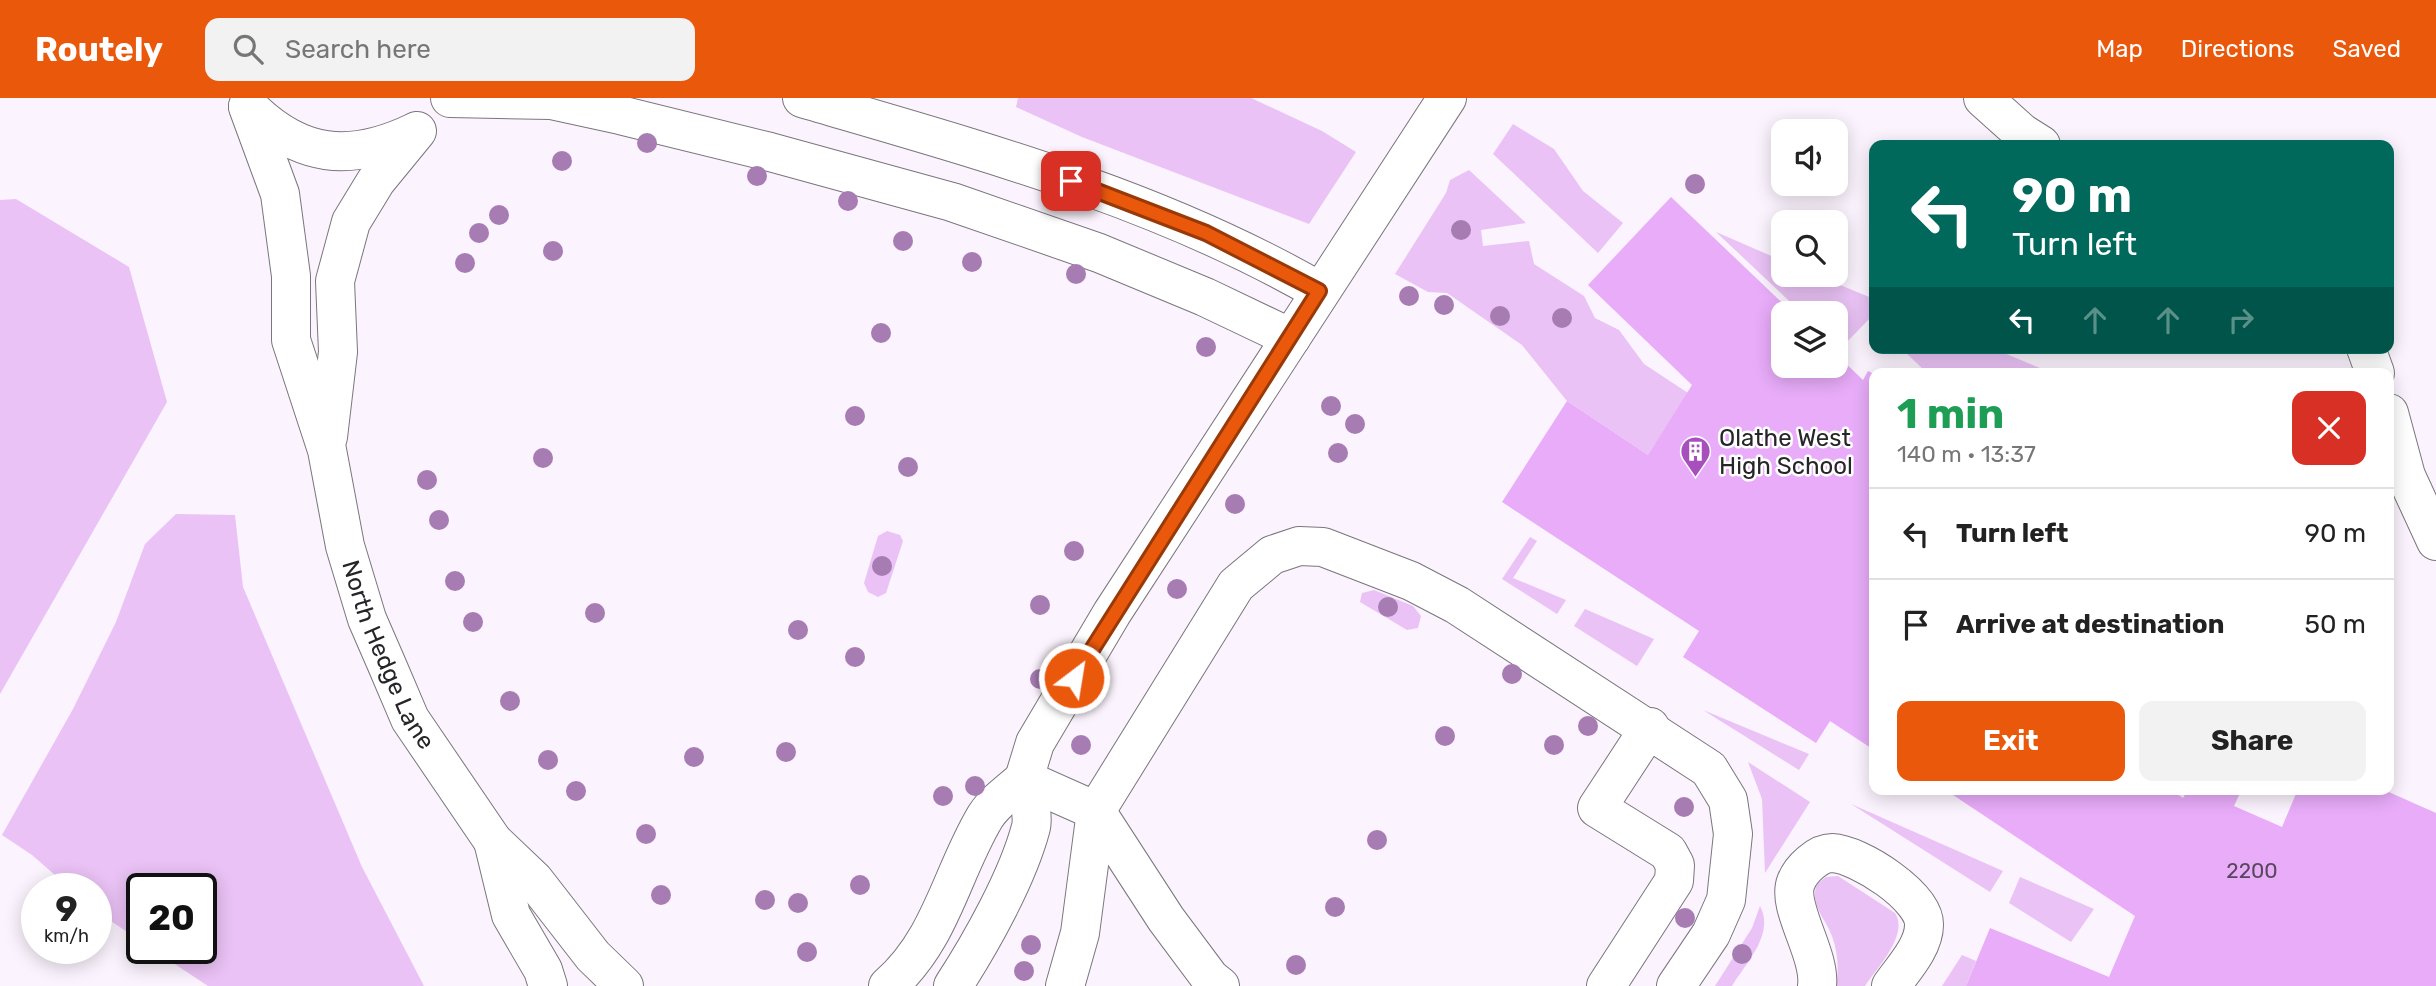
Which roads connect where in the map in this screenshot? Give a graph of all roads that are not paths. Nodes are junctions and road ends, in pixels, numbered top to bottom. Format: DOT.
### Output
graph roads {
  1 [pos="450,98"];
  2 [pos="802,98"];
  3 [pos="1447,98"];
  4 [pos="1983,98"];
  5 [pos="246,102"];
  6 [pos="417,131"];
  7 [pos="2033,140"];
  8 [pos="969,145"];
  9 [pos="952,202"];
  10 [pos="1319,291"];
  11 [pos="1291,338"];
  12 [pos="2394,432"];
  13 [pos="327,450"];
  14 [pos="2436,541"];
  15 [pos="1650,727"];
  16 [pos="1024,779"];
  17 [pos="1096,811"];
  18 [pos="493,841"];
  19 [pos="548,986"];
  20 [pos="624,986"];
  21 [pos="888,986"];
  22 [pos="953,986"];
  23 [pos="1065,986"];
  24 [pos="1220,986"];
  25 [pos="1606,986"];
  26 [pos="1676,986"];
  27 [pos="1817,986"];
  28 [pos="1891,986"];
  1 -- 6 [label="street"];
  1 -- 9 [label="street"];
  2 -- 8 [label="street"];
  3 -- 10 [label="street"];
  4 -- 7 [label="street"];
  5 -- 6 [label="street"];
  5 -- 13 [label="street, North Hedge Lane"];
  6 -- 13 [label="street, North Hedge Lane"];
  8 -- 9 [label="street"];
  8 -- 10 [label="street"];
  9 -- 11 [label="street"];
  10 -- 11 [label="street"];
  11 -- 16 [label="street"];
  12 -- 14 [label="street"];
  13 -- 18 [label="street, North Hedge Lane"];
  15 -- 17 [label="street"];
  15 -- 25 [label="street"];
  15 -- 26 [label="street"];
  16 -- 17 [label="street"];
  16 -- 21 [label="street"];
  16 -- 22 [label="street"];
  17 -- 23 [label="street"];
  17 -- 24 [label="street"];
  18 -- 19 [label="street, North Hedge Lane"];
  18 -- 20 [label="street, North Hedge Lane"];
  27 -- 28 [label="street"];
}
